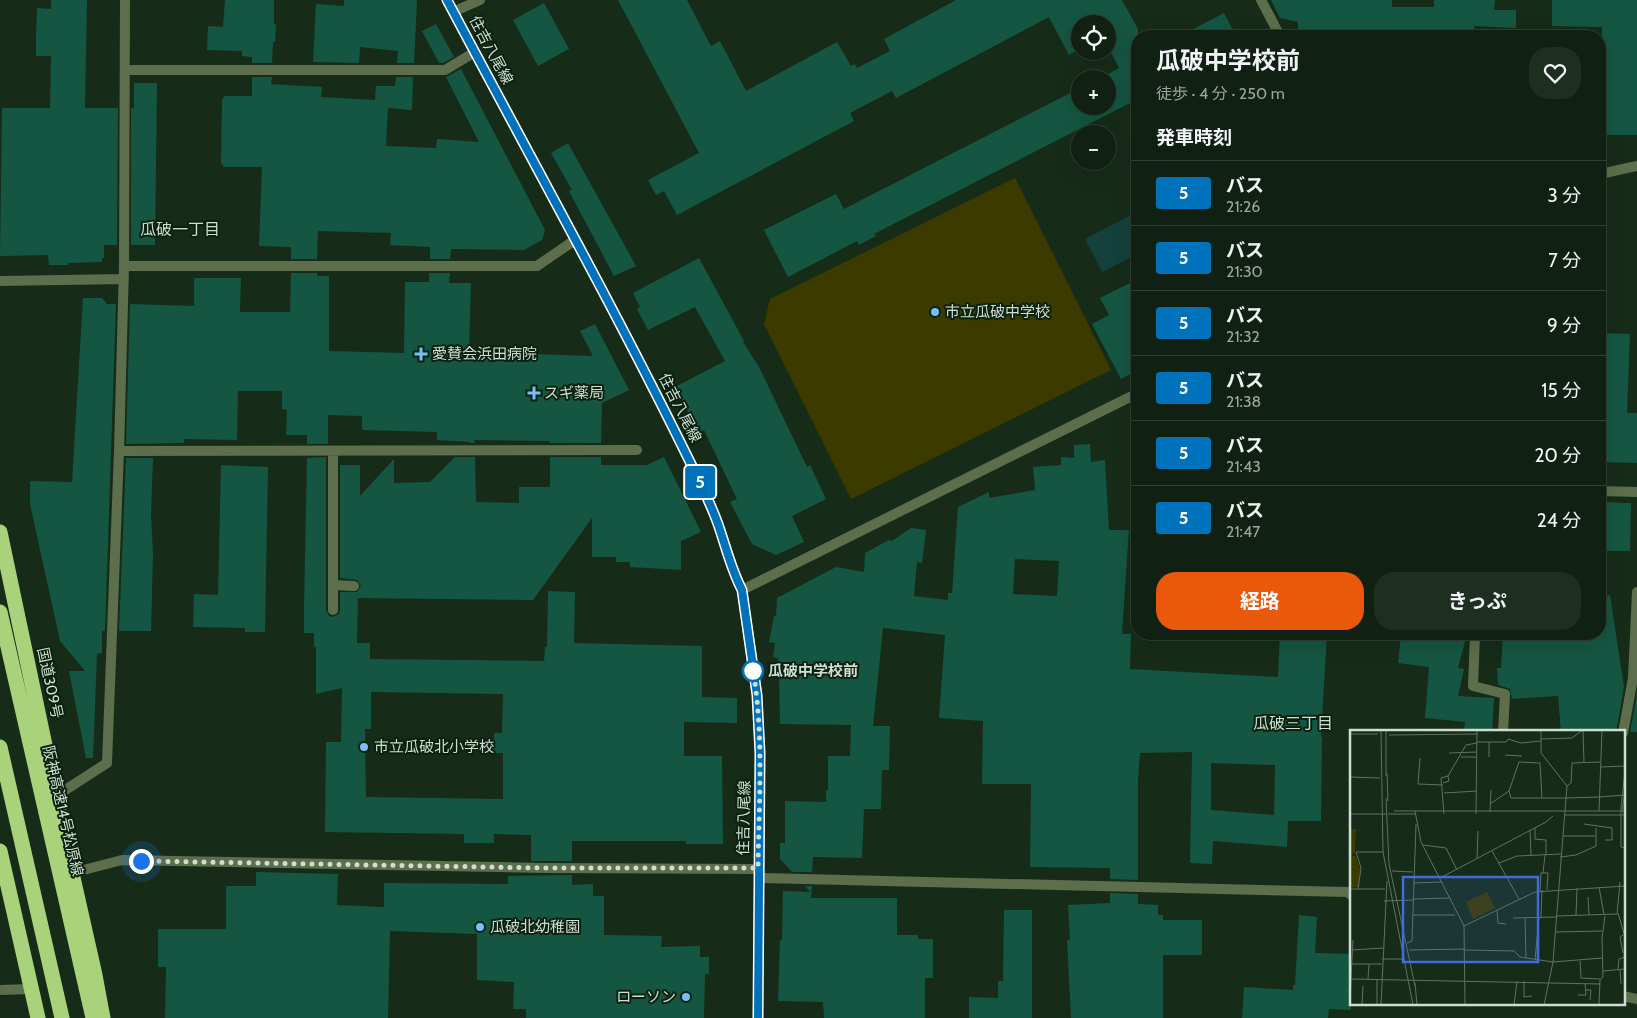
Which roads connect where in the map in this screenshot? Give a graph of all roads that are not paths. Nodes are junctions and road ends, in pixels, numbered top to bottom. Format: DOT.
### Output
graph roads {
  1 [pos="125,0"];
  2 [pos="447,0"];
  3 [pos="480,0"];
  4 [pos="1261,0"];
  5 [pos="453,12"];
  6 [pos="1277,30"];
  7 [pos="475,52"];
  8 [pos="125,70"];
  9 [pos="1637,166"];
  10 [pos="1606,173"];
  11 [pos="575,240"];
  12 [pos="124,266"];
  13 [pos="124,279"];
  14 [pos="0,281"];
  15 [pos="1131,397"];
  16 [pos="637,450"];
  17 [pos="119,451"];
  18 [pos="333,451"];
  19 [pos="1606,491"];
  20 [pos="1637,492"];
  21 [pos="0,532"];
  22 [pos="333,585"];
  23 [pos="354,586"];
  24 [pos="742,590"];
  25 [pos="1637,592"];
  26 [pos="333,610"];
  27 [pos="0,612"];
  28 [pos="1475,640"];
  29 [pos="1503,730"];
  30 [pos="1624,730"];
  31 [pos="0,747"];
  32 [pos="56,796"];
  33 [pos="0,851"];
  34 [pos="72,872"];
  35 [pos="758,873"];
  36 [pos="1350,894"];
  37 [pos="31,989"];
  38 [pos="0,990"];
  39 [pos="1624,996"];
  40 [pos="1637,999"];
  41 [pos="38,1018"];
  42 [pos="62,1018"];
  43 [pos="94,1018"];
  44 [pos="103,1018"];
  45 [pos="758,1018"];
  1 -- 8 [label="street"];
  2 -- 5 [label="main road, 住吉八尾線"];
  3 -- 5 [label="street"];
  4 -- 6 [label="street"];
  5 -- 7 [label="main road, 住吉八尾線"];
  7 -- 8 [label="street"];
  7 -- 11 [label="main road, 住吉八尾線"];
  8 -- 12 [label="street"];
  9 -- 10 [label="street"];
  11 -- 12 [label="street"];
  11 -- 24 [label="main road, 住吉八尾線"];
  12 -- 13 [label="street"];
  13 -- 14 [label="street"];
  13 -- 17 [label="street"];
  15 -- 24 [label="street"];
  16 -- 18 [label="street"];
  17 -- 18 [label="street"];
  17 -- 32 [label="street"];
  18 -- 22 [label="street"];
  19 -- 20 [label="street"];
  21 -- 32 [label="highway, 国道309号"];
  22 -- 23 [label="street"];
  22 -- 26 [label="street"];
  24 -- 35 [label="main road, 住吉八尾線"];
  25 -- 30 [label="street"];
  27 -- 43 [label="highway, 阪神高速14号松原線"];
  28 -- 29 [label="street"];
  31 -- 42 [label="highway"];
  32 -- 34 [label="highway, 国道309号"];
  33 -- 37 [label="highway"];
  34 -- 35 [label="street"];
  34 -- 44 [label="highway, 国道309号"];
  35 -- 36 [label="street"];
  35 -- 45 [label="main road, 住吉八尾線"];
  37 -- 38 [label="street"];
  37 -- 41 [label="highway"];
  39 -- 40 [label="street"];
}
